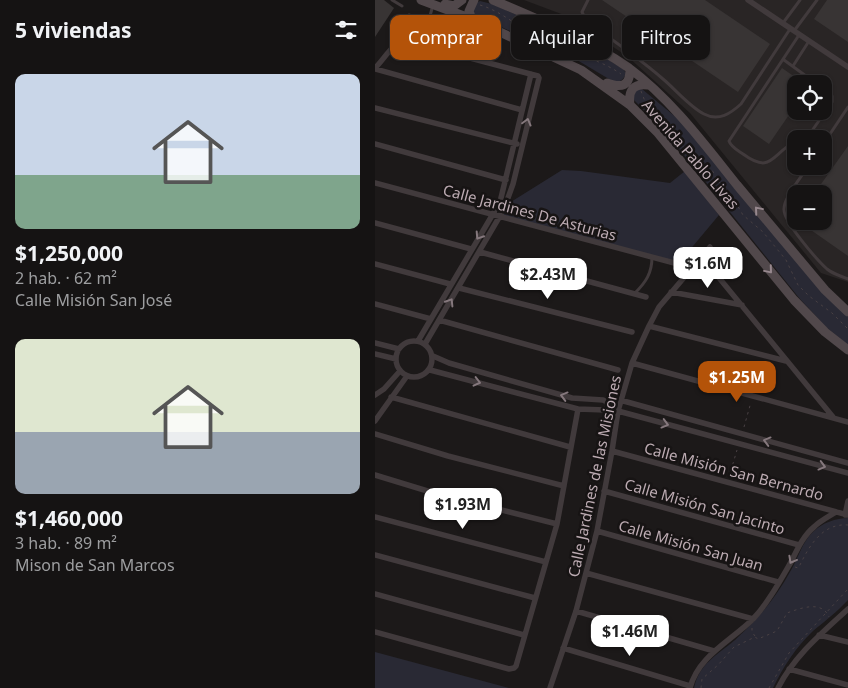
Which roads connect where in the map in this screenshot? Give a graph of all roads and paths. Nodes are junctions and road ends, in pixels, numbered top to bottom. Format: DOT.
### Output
graph roads {
  1 [pos="392,0"];
  2 [pos="421,0"];
  3 [pos="462,0"];
  4 [pos="474,0"];
  5 [pos="493,0"];
  6 [pos="588,0"];
  7 [pos="748,0"];
  8 [pos="800,0"];
  9 [pos="817,0"];
  10 [pos="433,2"];
  11 [pos="402,6"];
  12 [pos="430,15"];
  13 [pos="463,15"];
  14 [pos="470,15"];
  15 [pos="783,24"];
  16 [pos="501,32"];
  17 [pos="794,32"];
  18 [pos="809,41"];
  19 [pos="784,60"];
  20 [pos="793,66"];
  21 [pos="848,67"];
  22 [pos="375,69"];
  23 [pos="630,69"];
  24 [pos="531,74"];
  25 [pos="805,75"];
  26 [pos="597,80"];
  27 [pos="648,85"];
  28 [pos="630,104"];
  29 [pos="848,107"];
  30 [pos="375,108"];
  31 [pos="522,110"];
  32 [pos="832,131"];
  33 [pos="375,144"];
  34 [pos="514,144"];
  35 [pos="521,145"];
  36 [pos="787,147"];
  37 [pos="715,172"];
  38 [pos="803,175"];
  39 [pos="506,180"];
  40 [pos="375,183"];
  41 [pos="493,215"];
  42 [pos="501,217"];
  43 [pos="375,223"];
  44 [pos="710,247"];
  45 [pos="471,249"];
  46 [pos="480,252"];
  47 [pos="652,257"];
  48 [pos="702,257"];
  49 [pos="375,264"];
  50 [pos="678,264"];
  51 [pos="848,279"];
  52 [pos="450,284"];
  53 [pos="459,288"];
  54 [pos="671,292"];
  55 [pos="634,293"];
  56 [pos="646,297"];
  57 [pos="375,304"];
  58 [pos="742,305"];
  59 [pos="848,312"];
  60 [pos="431,320"];
  61 [pos="439,320"];
  62 [pos="649,326"];
  63 [pos="848,329"];
  64 [pos="632,332"];
  65 [pos="421,342"];
  66 [pos="375,343"];
  67 [pos="399,349"];
  68 [pos="848,350"];
  69 [pos="375,354"];
  70 [pos="433,356"];
  71 [pos="396,359"];
  72 [pos="786,361"];
  73 [pos="633,363"];
  74 [pos="430,370"];
  75 [pos="618,370"];
  76 [pos="400,371"];
  77 [pos="407,376"];
  78 [pos="375,394"];
  79 [pos="391,397"];
  80 [pos="753,397"];
  81 [pos="620,400"];
  82 [pos="578,409"];
  83 [pos="618,411"];
  84 [pos="833,417"];
  85 [pos="375,420"];
  86 [pos="848,422"];
  87 [pos="375,434"];
  88 [pos="742,434"];
  89 [pos="739,444"];
  90 [pos="571,447"];
  91 [pos="612,451"];
  92 [pos="848,463"];
  93 [pos="848,474"];
  94 [pos="375,475"];
  95 [pos="728,482"];
  96 [pos="564,486"];
  97 [pos="605,491"];
  98 [pos="848,501"];
  99 [pos="836,512"];
  100 [pos="846,515"];
  101 [pos="375,517"];
  102 [pos="557,524"];
  103 [pos="848,525"];
  104 [pos="597,531"];
  105 [pos="799,545"];
  106 [pos="375,555"];
  107 [pos="546,562"];
  108 [pos="790,564"];
  109 [pos="586,573"];
  110 [pos="778,582"];
  111 [pos="848,589"];
  112 [pos="375,594"];
  113 [pos="535,598"];
  114 [pos="848,608"];
  115 [pos="576,611"];
  116 [pos="827,612"];
  117 [pos="753,618"];
  118 [pos="833,622"];
  119 [pos="375,632"];
  120 [pos="524,635"];
  121 [pos="819,635"];
  122 [pos="755,637"];
  123 [pos="848,642"];
  124 [pos="563,648"];
  125 [pos="714,651"];
  126 [pos="789,669"];
  127 [pos="848,685"];
  128 [pos="690,687"];
  129 [pos="551,688"];
  130 [pos="701,688"];
  131 [pos="769,688"];
  132 [pos="778,688"];
  1 -- 11 [label="lane"];
  2 -- 10 [label="main road, Avenida Pablo Livas"];
  3 -- 10 [label="main road"];
  4 -- 14 [label="main road"];
  5 -- 23 [label="main road, Avenida Pablo Livas"];
  6 -- 17 [label="lane"];
  7 -- 15 [label="street"];
  8 -- 15 [label="lane"];
  9 -- 17 [label="lane"];
  10 -- 12 [label="lane"];
  10 -- 13 [label="main road, Avenida Pablo Livas"];
  15 -- 17 [label="street"];
  16 -- 26 [label="main road, Avenida Pablo Livas"];
  17 -- 18 [label="street"];
  17 -- 19 [label="lane"];
  18 -- 20 [label="lane"];
  18 -- 21 [label="street"];
  19 -- 20 [label="lane"];
  19 -- 36 [label="lane"];
  20 -- 25 [label="lane"];
  22 -- 24 [label="street"];
  22 -- 31 [label="street"];
  23 -- 26 [label="main road"];
  23 -- 27 [label="main road, Avenida Pablo Livas"];
  24 -- 31 [label="street"];
  35 -- 24 [label="street, one-way"];
  26 -- 28 [label="main road, Avenida Pablo Livas"];
  27 -- 28 [label="main road"];
  59 -- 27 [label="main road, Avenida Pablo Livas, one-way"];
  28 -- 68 [label="main road, Avenida Pablo Livas, one-way"];
  29 -- 32 [label="lane"];
  30 -- 34 [label="street"];
  31 -- 34 [label="street"];
  33 -- 39 [label="street"];
  34 -- 35 [label="street"];
  34 -- 39 [label="street"];
  35 -- 42 [label="street"];
  37 -- 63 [label="path"];
  38 -- 51 [label="lane"];
  39 -- 41 [label="street"];
  40 -- 41 [label="street, Calle Jardines De Asturias"];
  41 -- 42 [label="street, Calle Jardines De Asturias"];
  41 -- 45 [label="street, one-way"];
  42 -- 46 [label="street"];
  42 -- 47 [label="street, Calle Jardines De Asturias"];
  43 -- 45 [label="street"];
  44 -- 48 [label="street, Calle Jardines de las Misiones"];
  45 -- 52 [label="street"];
  46 -- 53 [label="street"];
  46 -- 55 [label="street"];
  47 -- 50 [label="street, Calle Jardines De Asturias"];
  47 -- 55 [label="lane"];
  48 -- 54 [label="street, Calle Jardines de las Misiones"];
  48 -- 58 [label="street"];
  49 -- 52 [label="street"];
  52 -- 60 [label="street"];
  61 -- 53 [label="street, one-way"];
  53 -- 64 [label="street"];
  54 -- 58 [label="street"];
  54 -- 62 [label="street, Calle Jardines de las Misiones"];
  55 -- 56 [label="street"];
  57 -- 60 [label="street"];
  58 -- 72 [label="street"];
  60 -- 65 [label="street"];
  61 -- 65 [label="street"];
  61 -- 75 [label="street"];
  62 -- 72 [label="street"];
  62 -- 73 [label="street, Calle Jardines de las Misiones"];
  65 -- 67 [label="street"];
  65 -- 70 [label="street"];
  66 -- 67 [label="street"];
  67 -- 71 [label="street"];
  69 -- 71 [label="street"];
  70 -- 74 [label="street"];
  82 -- 70 [label="street, one-way"];
  71 -- 76 [label="street"];
  72 -- 84 [label="street"];
  73 -- 80 [label="street"];
  73 -- 81 [label="street, Calle Jardines de las Misiones"];
  74 -- 77 [label="street"];
  74 -- 82 [label="street, one-way"];
  76 -- 77 [label="street"];
  76 -- 78 [label="street"];
  77 -- 79 [label="street"];
  79 -- 85 [label="street"];
  79 -- 90 [label="street"];
  80 -- 84 [label="street"];
  80 -- 88 [label="path"];
  81 -- 83 [label="street, Calle Jardines de las Misiones"];
  81 -- 88 [label="street"];
  82 -- 90 [label="street"];
  83 -- 89 [label="street, one-way"];
  83 -- 91 [label="street, Calle Jardines de las Misiones"];
  84 -- 86 [label="street"];
  87 -- 96 [label="street"];
  88 -- 89 [label="street"];
  92 -- 88 [label="street, one-way"];
  89 -- 93 [label="street, one-way"];
  89 -- 95 [label="path"];
  90 -- 96 [label="street"];
  91 -- 95 [label="street, Calle Misión San Bernardo"];
  91 -- 97 [label="street, Calle Jardines de las Misiones"];
  94 -- 102 [label="street"];
  95 -- 99 [label="street, Calle Misión San Bernardo"];
  96 -- 102 [label="street"];
  97 -- 104 [label="street, Calle Jardines de las Misiones"];
  97 -- 105 [label="street, Calle Misión San Jacinto"];
  98 -- 100 [label="street"];
  99 -- 100 [label="street, Calle Misión San Bernardo"];
  99 -- 105 [label="street"];
  101 -- 107 [label="street"];
  102 -- 107 [label="street"];
  103 -- 108 [label="path"];
  104 -- 109 [label="street, Calle Jardines de las Misiones"];
  104 -- 110 [label="street, Calle Misión San Juan"];
  105 -- 108 [label="street, one-way"];
  106 -- 113 [label="street"];
  107 -- 113 [label="street"];
  108 -- 110 [label="street"];
  109 -- 115 [label="street, Calle Jardines de las Misiones"];
  109 -- 117 [label="street"];
  110 -- 117 [label="street"];
  111 -- 116 [label="path"];
  112 -- 120 [label="street"];
  113 -- 120 [label="street"];
  114 -- 118 [label="street"];
  115 -- 124 [label="street, Calle Jardines de las Misiones"];
  115 -- 125 [label="street"];
  116 -- 118 [label="path"];
  116 -- 122 [label="path"];
  116 -- 131 [label="path"];
  117 -- 122 [label="path"];
  117 -- 125 [label="street"];
  118 -- 121 [label="street"];
  119 -- 120 [label="street"];
  121 -- 123 [label="street"];
  121 -- 126 [label="street"];
  122 -- 130 [label="path"];
  124 -- 128 [label="street"];
  124 -- 129 [label="street, Calle Jardines de las Misiones"];
  125 -- 128 [label="street"];
  126 -- 127 [label="street"];
  126 -- 132 [label="street"];
}
